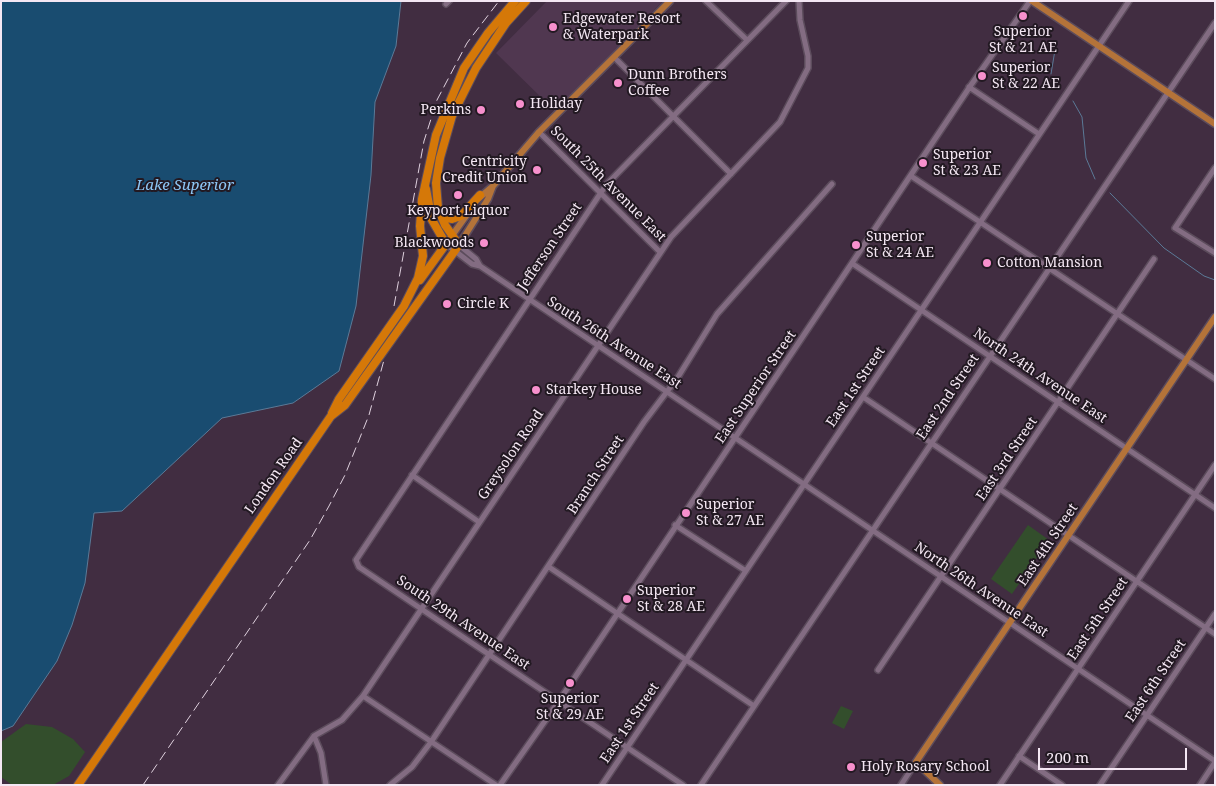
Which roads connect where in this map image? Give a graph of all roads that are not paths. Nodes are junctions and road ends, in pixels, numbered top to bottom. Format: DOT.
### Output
graph roads {
  1 [pos="515,1"];
  2 [pos="526,1"];
  3 [pos="670,1"];
  4 [pos="706,1"];
  5 [pos="786,1"];
  6 [pos="799,1"];
  7 [pos="1031,1"];
  8 [pos="1129,1"];
  9 [pos="1215,23"];
  10 [pos="747,40"];
  11 [pos="1098,47"];
  12 [pos="614,56"];
  13 [pos="969,88"];
  14 [pos="1167,93"];
  15 [pos="673,116"];
  16 [pos="1215,124"];
  17 [pos="539,132"];
  18 [pos="1039,134"];
  19 [pos="1215,168"];
  20 [pos="731,174"];
  21 [pos="911,176"];
  22 [pos="427,177"];
  23 [pos="832,184"];
  24 [pos="492,186"];
  25 [pos="601,193"];
  26 [pos="480,194"];
  27 [pos="438,208"];
  28 [pos="980,221"];
  29 [pos="452,236"];
  30 [pos="446,244"];
  31 [pos="456,248"];
  32 [pos="660,252"];
  33 [pos="1215,253"];
  34 [pos="1154,259"];
  35 [pos="853,264"];
  36 [pos="1048,268"];
  37 [pos="528,300"];
  38 [pos="404,306"];
  39 [pos="921,309"];
  40 [pos="1117,314"];
  41 [pos="1215,318"];
  42 [pos="598,346"];
  43 [pos="990,356"];
  44 [pos="1186,360"];
  45 [pos="1215,380"];
  46 [pos="668,392"];
  47 [pos="863,397"];
  48 [pos="1058,402"];
  49 [pos="331,416"];
  50 [pos="735,438"];
  51 [pos="932,443"];
  52 [pos="1127,448"];
  53 [pos="1215,466"];
  54 [pos="412,475"];
  55 [pos="804,484"];
  56 [pos="1000,490"];
  57 [pos="1195,495"];
  58 [pos="1215,508"];
  59 [pos="480,522"];
  60 [pos="676,525"];
  61 [pos="873,530"];
  62 [pos="1069,536"];
  63 [pos="356,561"];
  64 [pos="549,567"];
  65 [pos="746,571"];
  66 [pos="941,577"];
  67 [pos="1137,582"];
  68 [pos="422,609"];
  69 [pos="618,613"];
  70 [pos="1215,614"];
  71 [pos="1010,623"];
  72 [pos="1206,628"];
  73 [pos="1215,634"];
  74 [pos="490,654"];
  75 [pos="686,660"];
  76 [pos="1078,669"];
  77 [pos="878,670"];
  78 [pos="363,696"];
  79 [pos="559,701"];
  80 [pos="754,706"];
  81 [pos="1147,715"];
  82 [pos="314,736"];
  83 [pos="431,742"];
  84 [pos="627,746"];
  85 [pos="1019,756"];
  86 [pos="1215,761"];
  87 [pos="916,762"];
  88 [pos="79,785"];
  89 [pos="278,785"];
  90 [pos="326,785"];
  91 [pos="390,785"];
  92 [pos="498,785"];
  93 [pos="602,785"];
  94 [pos="683,785"];
  95 [pos="701,785"];
  96 [pos="901,785"];
  97 [pos="940,785"];
  98 [pos="1000,785"];
  99 [pos="1062,785"];
  100 [pos="1100,785"];
  101 [pos="1200,785"];
  1 -- 22 [label="highway"];
  2 -- 27 [label="highway"];
  3 -- 12 [label="main road, London Road"];
  4 -- 10 [label="street"];
  5 -- 10 [label="street, Jefferson Street"];
  6 -- 20 [label="street, Greysolon Road"];
  7 -- 11 [label="main road"];
  7 -- 13 [label="street, East Superior Street"];
  8 -- 11 [label="street, East 1st Street"];
  9 -- 14 [label="street, East 2nd Street"];
  10 -- 15 [label="street, Jefferson Street"];
  11 -- 14 [label="main road"];
  11 -- 18 [label="street, East 1st Street"];
  12 -- 15 [label="street"];
  12 -- 17 [label="main road, London Road"];
  13 -- 18 [label="street"];
  13 -- 21 [label="street, East Superior Street"];
  14 -- 16 [label="main road"];
  14 -- 36 [label="street, East 2nd Street"];
  15 -- 20 [label="street"];
  15 -- 25 [label="street, Jefferson Street"];
  17 -- 24 [label="main road, London Road"];
  17 -- 25 [label="street, South 25th Avenue East"];
  18 -- 28 [label="street, East 1st Street"];
  19 -- 33 [label="street"];
  20 -- 32 [label="street, Greysolon Road"];
  21 -- 28 [label="street"];
  21 -- 35 [label="street, East Superior Street"];
  22 -- 30 [label="highway"];
  22 -- 38 [label="highway"];
  23 -- 46 [label="street, Branch Street"];
  24 -- 26 [label="main road, London Road"];
  24 -- 31 [label="main road, London Road"];
  25 -- 32 [label="street, South 25th Avenue East"];
  25 -- 37 [label="street, Jefferson Street"];
  26 -- 27 [label="highway"];
  26 -- 29 [label="main road, London Road"];
  27 -- 29 [label="highway"];
  28 -- 36 [label="street"];
  28 -- 39 [label="street, East 1st Street"];
  29 -- 30 [label="main road, London Road"];
  29 -- 31 [label="highway"];
  30 -- 31 [label="street, South 26th Avenue East"];
  30 -- 38 [label="highway, London Road"];
  31 -- 37 [label="street, South 26th Avenue East"];
  31 -- 49 [label="highway, London Road"];
  32 -- 42 [label="street, Greysolon Road"];
  34 -- 40 [label="street, East 3rd Street"];
  35 -- 39 [label="street, North 24th Avenue East"];
  35 -- 50 [label="street, East Superior Street"];
  36 -- 40 [label="street"];
  36 -- 43 [label="street, East 2nd Street"];
  37 -- 42 [label="street, South 26th Avenue East"];
  37 -- 54 [label="street, Jefferson Street"];
  38 -- 49 [label="highway"];
  39 -- 43 [label="street, North 24th Avenue East"];
  39 -- 47 [label="street, East 1st Street"];
  40 -- 44 [label="street"];
  40 -- 48 [label="street, East 3rd Street"];
  41 -- 44 [label="main road, East 4th Street"];
  42 -- 46 [label="street, South 26th Avenue East"];
  42 -- 59 [label="street, Greysolon Road"];
  43 -- 48 [label="street, North 24th Avenue East"];
  43 -- 51 [label="street, East 2nd Street"];
  44 -- 45 [label="street"];
  44 -- 52 [label="main road, East 4th Street"];
  46 -- 50 [label="street, South 26th Avenue East"];
  46 -- 64 [label="street, Branch Street"];
  47 -- 51 [label="street"];
  47 -- 55 [label="street, East 1st Street"];
  48 -- 52 [label="street, North 24th Avenue East"];
  48 -- 56 [label="street, East 3rd Street"];
  49 -- 88 [label="highway, London Road"];
  50 -- 55 [label="street, North 26th Avenue East"];
  50 -- 60 [label="street, East Superior Street"];
  51 -- 56 [label="street"];
  51 -- 61 [label="street, East 2nd Street"];
  52 -- 57 [label="street, North 24th Avenue East"];
  52 -- 62 [label="main road, East 4th Street"];
  53 -- 57 [label="street, East 5th Street"];
  54 -- 59 [label="street"];
  54 -- 63 [label="street, Jefferson Street"];
  55 -- 61 [label="street, North 26th Avenue East"];
  55 -- 65 [label="street, East 1st Street"];
  56 -- 62 [label="street"];
  56 -- 66 [label="street, East 3rd Street"];
  57 -- 58 [label="street, North 24th Avenue East"];
  57 -- 67 [label="street, East 5th Street"];
  59 -- 68 [label="street, Greysolon Road"];
  60 -- 65 [label="street"];
  60 -- 69 [label="street, East Superior Street"];
  61 -- 66 [label="street, North 26th Avenue East"];
  61 -- 80 [label="street, East 2nd Street"];
  62 -- 67 [label="street"];
  62 -- 71 [label="main road, East 4th Street"];
  63 -- 68 [label="street, South 29th Avenue East"];
  64 -- 69 [label="street"];
  64 -- 74 [label="street, Branch Street"];
  65 -- 75 [label="street, East 1st Street"];
  66 -- 71 [label="street, North 26th Avenue East"];
  66 -- 77 [label="street, East 3rd Street"];
  67 -- 72 [label="street"];
  67 -- 76 [label="street, East 5th Street"];
  68 -- 74 [label="street, South 29th Avenue East"];
  68 -- 78 [label="street, Greysolon Road"];
  69 -- 75 [label="street"];
  69 -- 79 [label="street, East Superior Street"];
  70 -- 72 [label="street, East 6th Street"];
  71 -- 76 [label="street, North 26th Avenue East"];
  71 -- 87 [label="main road, East 4th Street"];
  72 -- 73 [label="street"];
  72 -- 81 [label="street, East 6th Street"];
  74 -- 79 [label="street, South 29th Avenue East"];
  74 -- 83 [label="street, Branch Street"];
  75 -- 80 [label="street"];
  75 -- 84 [label="street, East 1st Street"];
  76 -- 81 [label="street, North 26th Avenue East"];
  76 -- 85 [label="street, East 5th Street"];
  78 -- 82 [label="street, Greysolon Road"];
  78 -- 83 [label="street"];
  79 -- 84 [label="street, South 29th Avenue East"];
  79 -- 92 [label="street, East Superior Street"];
  80 -- 95 [label="street, East 2nd Street"];
  81 -- 86 [label="street, North 26th Avenue East"];
  81 -- 100 [label="street, East 6th Street"];
  82 -- 89 [label="street, Greysolon Road"];
  82 -- 90 [label="street"];
  83 -- 91 [label="street, Branch Street"];
  83 -- 92 [label="street"];
  84 -- 93 [label="street, East 1st Street"];
  84 -- 94 [label="street, South 29th Avenue East"];
  85 -- 98 [label="street, East 5th Street"];
  85 -- 99 [label="street"];
  86 -- 101 [label="street"];
  87 -- 96 [label="street, East 4th Street"];
  87 -- 97 [label="main road"];
}
